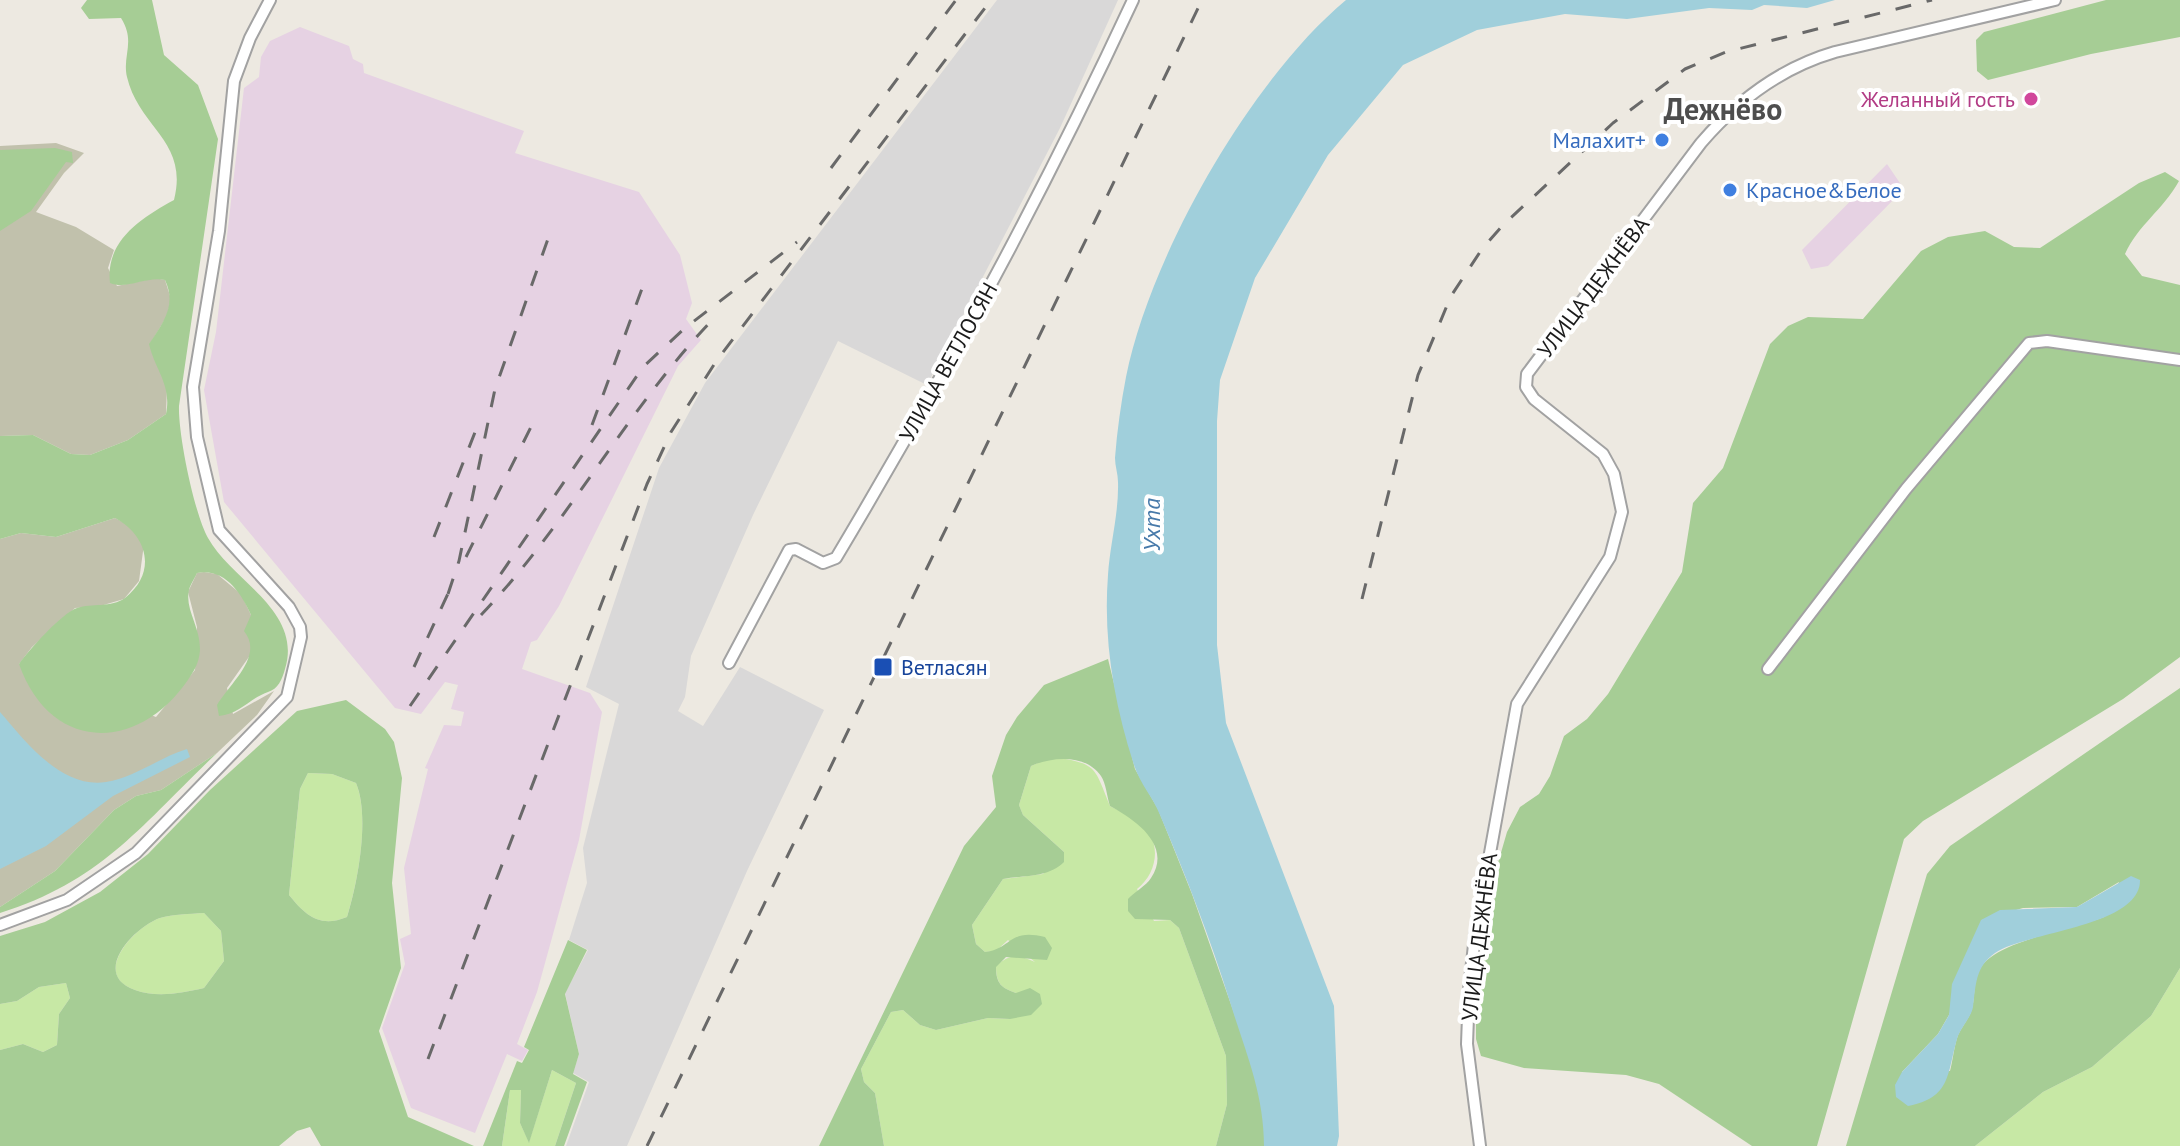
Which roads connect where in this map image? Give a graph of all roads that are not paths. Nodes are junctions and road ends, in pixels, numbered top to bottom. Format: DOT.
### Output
graph roads {
  1 [pos="270,0"];
  2 [pos="1133,0"];
  3 [pos="2055,0"];
  4 [pos="2180,360"];
  5 [pos="729,663"];
  6 [pos="1768,669"];
  7 [pos="0,925"];
  8 [pos="1480,1146"];
  1 -- 7 [label="street"];
  2 -- 5 [label="street, УЛИЦА ВЕТЛОСЯН"];
  3 -- 8 [label="street, УЛИЦА ДЕЖНЁВА"];
  4 -- 6 [label="street"];
}
